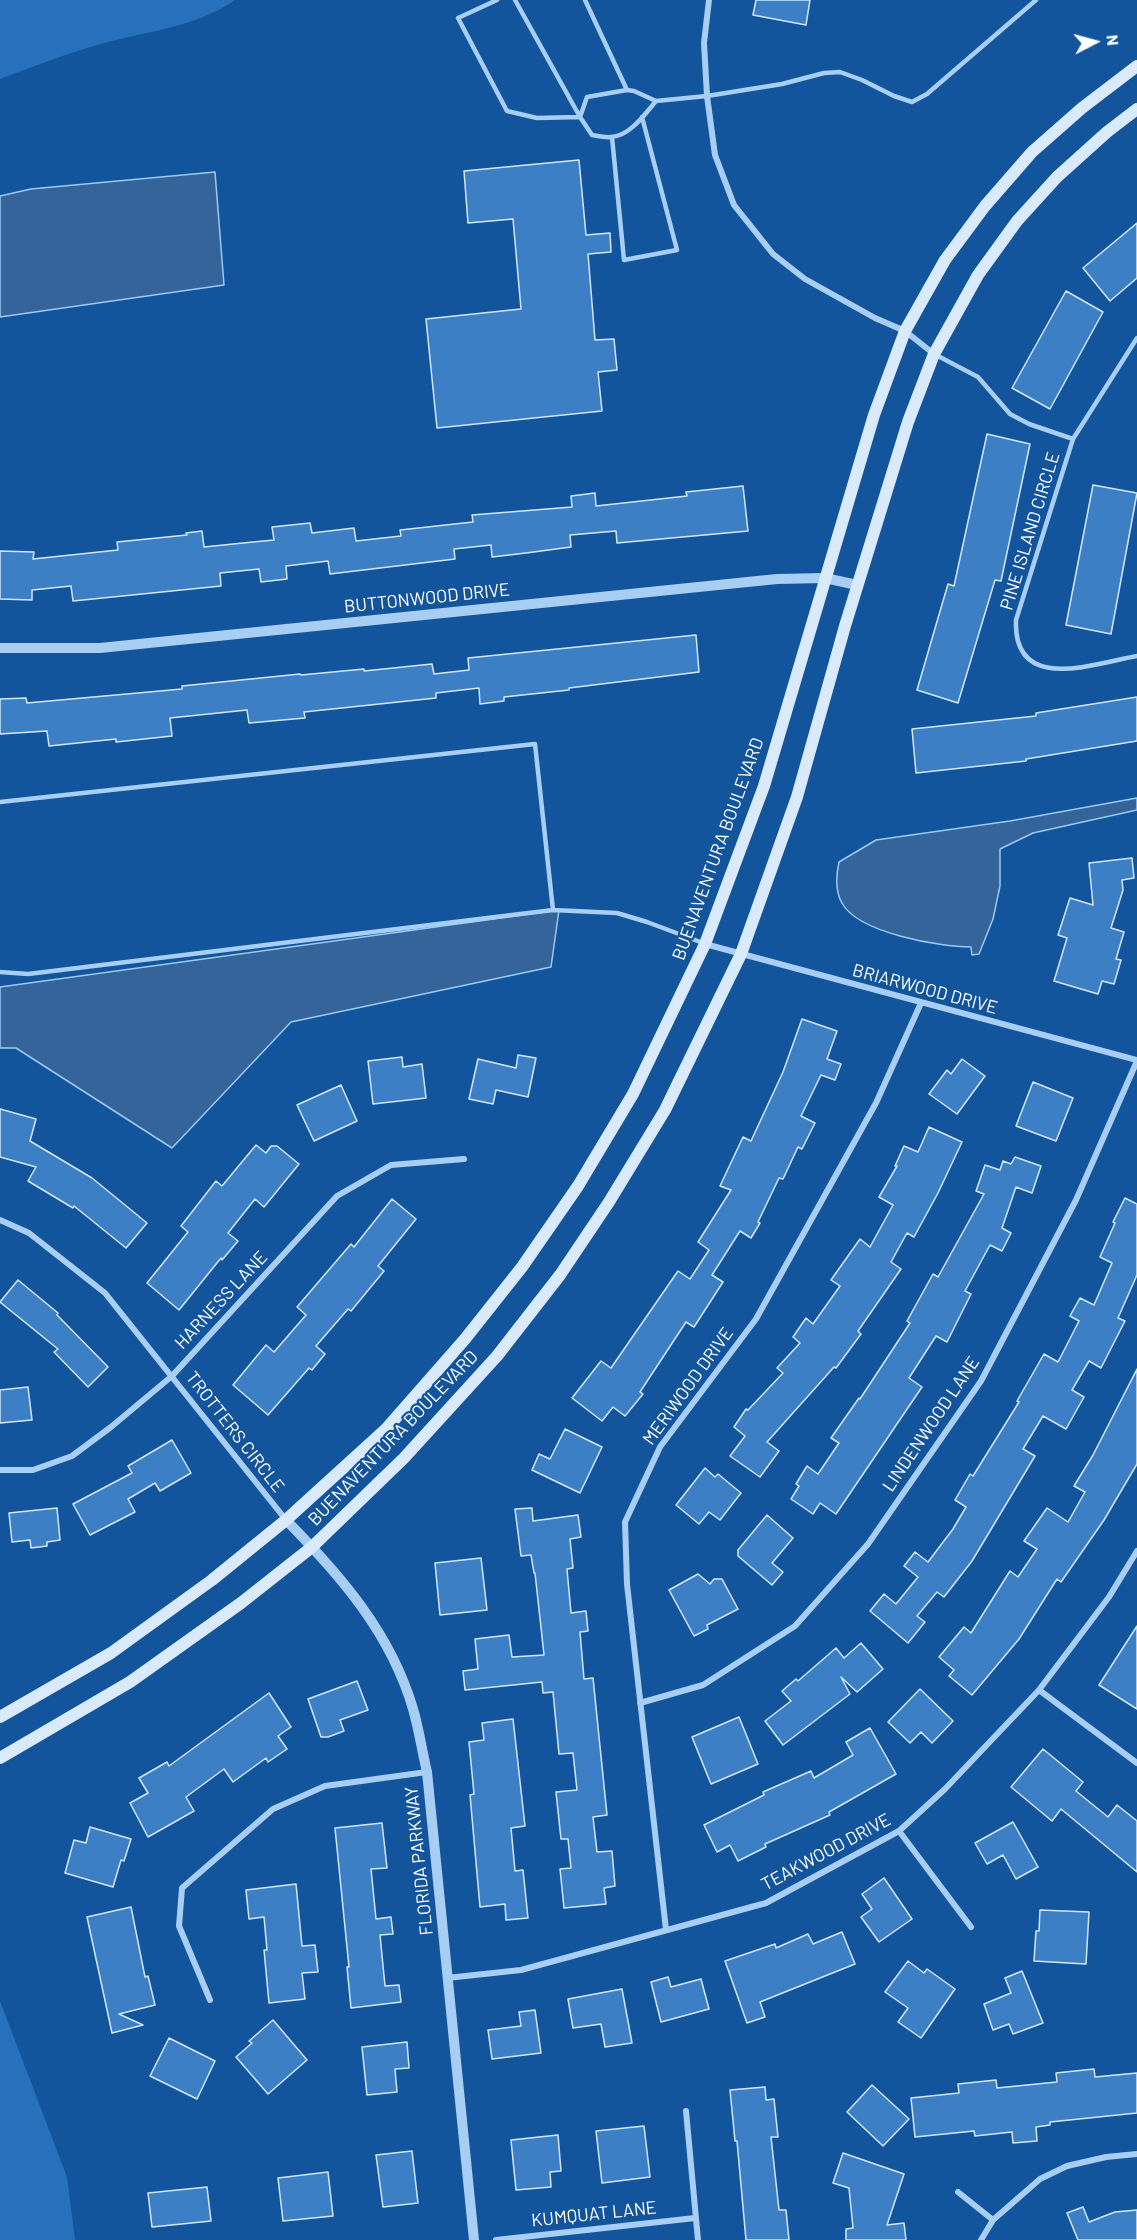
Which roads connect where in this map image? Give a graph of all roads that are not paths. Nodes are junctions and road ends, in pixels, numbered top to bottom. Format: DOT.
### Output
graph roads {
  1 [pos="497,0"];
  2 [pos="514,0"];
  3 [pos="585,0"];
  4 [pos="709,0"];
  5 [pos="1036,0"];
  6 [pos="1137,66"];
  7 [pos="627,90"];
  8 [pos="707,96"];
  9 [pos="656,101"];
  10 [pos="1137,109"];
  11 [pos="580,117"];
  12 [pos="642,117"];
  13 [pos="612,137"];
  14 [pos="905,331"];
  15 [pos="1137,338"];
  16 [pos="934,354"];
  17 [pos="1073,439"];
  18 [pos="825,578"];
  19 [pos="857,585"];
  20 [pos="0,648"];
  21 [pos="1137,656"];
  22 [pos="0,802"];
  23 [pos="553,910"];
  24 [pos="705,944"];
  25 [pos="741,954"];
  26 [pos="0,972"];
  27 [pos="921,1003"];
  28 [pos="1137,1060"];
  29 [pos="464,1159"];
  30 [pos="0,1220"];
  31 [pos="172,1376"];
  32 [pos="0,1470"];
  33 [pos="286,1520"];
  34 [pos="312,1547"];
  35 [pos="1137,1551"];
  36 [pos="1039,1690"];
  37 [pos="640,1702"];
  38 [pos="0,1717"];
  39 [pos="0,1758"];
  40 [pos="1137,1762"];
  41 [pos="426,1772"];
  42 [pos="899,1832"];
  43 [pos="971,1927"];
  44 [pos="666,1930"];
  45 [pos="446,1978"];
  46 [pos="210,2000"];
  47 [pos="686,2111"];
  48 [pos="1137,2154"];
  49 [pos="958,2192"];
  50 [pos="695,2218"];
  51 [pos="993,2220"];
  52 [pos="474,2240"];
  53 [pos="496,2240"];
  54 [pos="698,2240"];
  55 [pos="981,2240"];
  1 -- 11 [label="lane"];
  2 -- 11 [label="lane"];
  3 -- 7 [label="lane"];
  4 -- 8 [label="street"];
  5 -- 8 [label="lane"];
  6 -- 14 [label="main road, BUENAVENTURA BOULEVARD"];
  7 -- 9 [label="lane"];
  7 -- 11 [label="lane"];
  8 -- 9 [label="lane"];
  8 -- 14 [label="street"];
  9 -- 12 [label="lane"];
  10 -- 16 [label="main road, BUENAVENTURA BOULEVARD"];
  11 -- 13 [label="lane"];
  12 -- 13 [label="lane"];
  12 -- 13 [label="lane"];
  14 -- 16 [label="street"];
  14 -- 18 [label="main road, BUENAVENTURA BOULEVARD"];
  15 -- 17 [label="lane, PINE ISLAND CIRCLE"];
  16 -- 17 [label="lane, PINE ISLAND CIRCLE"];
  16 -- 19 [label="main road, BUENAVENTURA BOULEVARD"];
  17 -- 21 [label="lane, PINE ISLAND CIRCLE"];
  18 -- 19 [label="street, BUTTONWOOD DRIVE"];
  18 -- 20 [label="street, BUTTONWOOD DRIVE"];
  18 -- 24 [label="main road, BUENAVENTURA BOULEVARD"];
  19 -- 25 [label="main road, BUENAVENTURA BOULEVARD"];
  22 -- 23 [label="lane"];
  23 -- 24 [label="lane"];
  23 -- 26 [label="lane"];
  24 -- 25 [label="street, BRIARWOOD DRIVE"];
  24 -- 33 [label="main road, BUENAVENTURA BOULEVARD"];
  25 -- 27 [label="street, BRIARWOOD DRIVE"];
  25 -- 34 [label="main road, BUENAVENTURA BOULEVARD"];
  27 -- 28 [label="street, BRIARWOOD DRIVE"];
  27 -- 37 [label="street, MERIWOOD DRIVE"];
  28 -- 37 [label="street, LINDENWOOD LANE"];
  29 -- 31 [label="street, HARNESS LANE"];
  30 -- 31 [label="street, TROTTERS CIRCLE"];
  31 -- 32 [label="street, HARNESS LANE"];
  31 -- 33 [label="street, TROTTERS CIRCLE"];
  33 -- 34 [label="street, FLORIDA PARKWAY"];
  33 -- 38 [label="main road, BUENAVENTURA BOULEVARD"];
  34 -- 39 [label="main road, BUENAVENTURA BOULEVARD"];
  34 -- 41 [label="street, FLORIDA PARKWAY"];
  35 -- 36 [label="street, TEAKWOOD DRIVE"];
  36 -- 40 [label="street"];
  36 -- 42 [label="street, TEAKWOOD DRIVE"];
  37 -- 44 [label="street, MERIWOOD DRIVE"];
  41 -- 45 [label="street, FLORIDA PARKWAY"];
  41 -- 46 [label="street"];
  42 -- 43 [label="street"];
  42 -- 44 [label="street, TEAKWOOD DRIVE"];
  44 -- 45 [label="street, TEAKWOOD DRIVE"];
  45 -- 52 [label="street, FLORIDA PARKWAY"];
  47 -- 50 [label="street"];
  48 -- 51 [label="street"];
  49 -- 51 [label="street"];
  50 -- 53 [label="street, KUMQUAT LANE"];
  50 -- 54 [label="street"];
  51 -- 55 [label="street"];
}
